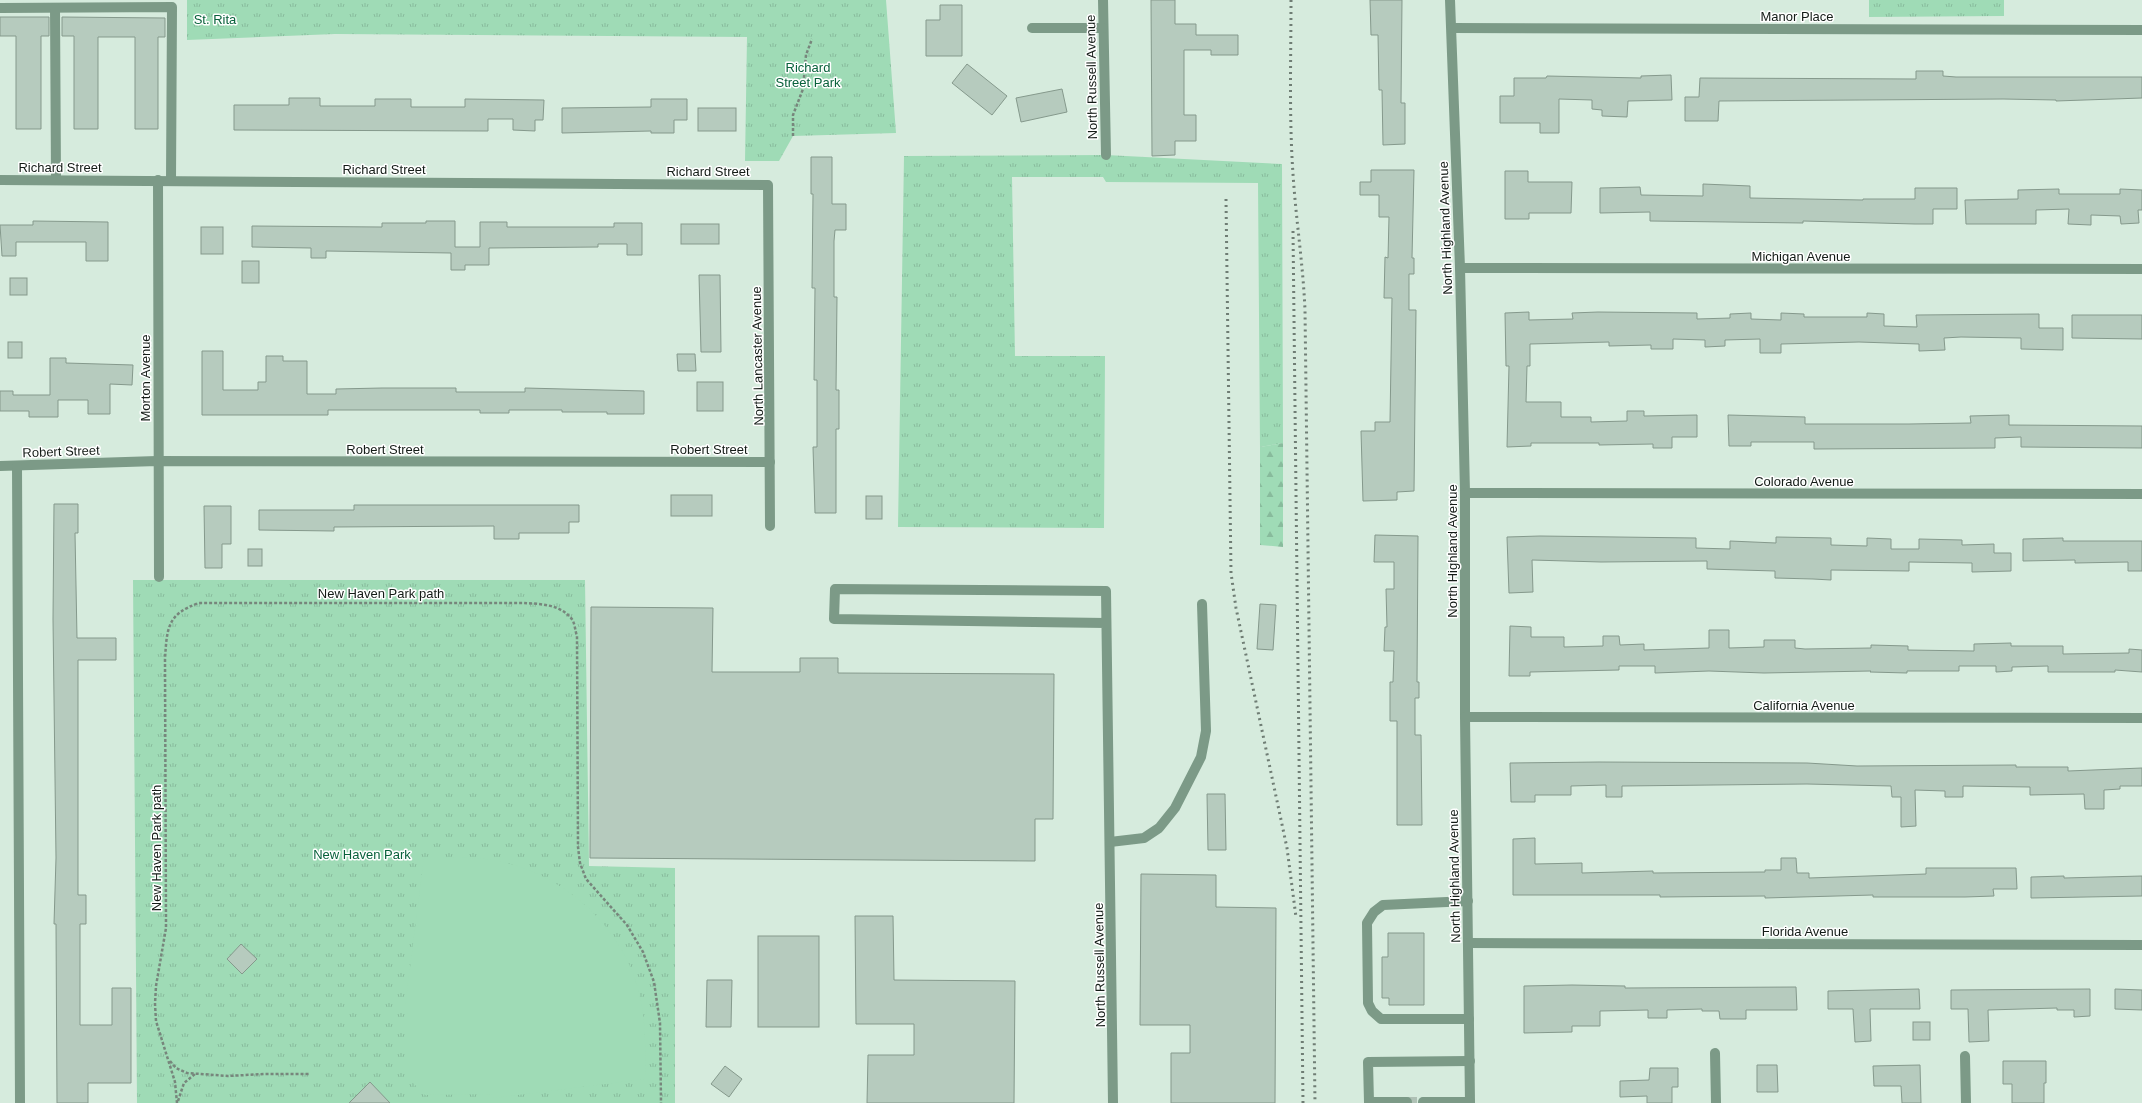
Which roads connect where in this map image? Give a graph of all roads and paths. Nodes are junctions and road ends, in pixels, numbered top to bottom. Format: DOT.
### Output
graph roads {
  1 [pos="1103,0"];
  2 [pos="1450,0"];
  3 [pos="0,8"];
  4 [pos="55,8"];
  5 [pos="1032,28"];
  6 [pos="1103,28"];
  7 [pos="1452,28"];
  8 [pos="2142,30"];
  9 [pos="812,39"];
  10 [pos="793,136"];
  11 [pos="1106,154"];
  12 [pos="0,180"];
  13 [pos="56,180"];
  14 [pos="158,180"];
  15 [pos="171,180"];
  16 [pos="768,185"];
  17 [pos="1460,268"];
  18 [pos="2142,269"];
  19 [pos="157,461"];
  20 [pos="770,462"];
  21 [pos="0,466"];
  22 [pos="17,466"];
  23 [pos="1465,493"];
  24 [pos="2142,494"];
  25 [pos="770,526"];
  26 [pos="159,577"];
  27 [pos="1202,604"];
  28 [pos="1106,623"];
  29 [pos="1465,717"];
  30 [pos="2142,718"];
  31 [pos="1110,842"];
  32 [pos="1468,900"];
  33 [pos="1468,943"];
  34 [pos="2142,945"];
  35 [pos="1469,1019"];
  36 [pos="1715,1053"];
  37 [pos="1965,1056"];
  38 [pos="170,1061"];
  39 [pos="1470,1061"];
  40 [pos="196,1074"];
  41 [pos="309,1074"];
  42 [pos="1407,1102"];
  43 [pos="1423,1102"];
  44 [pos="1470,1102"];
  45 [pos="20,1103"];
  46 [pos="177,1103"];
  47 [pos="661,1103"];
  48 [pos="1113,1103"];
  49 [pos="1716,1103"];
  50 [pos="1966,1103"];
  1 -- 6 [label="street, North Russell Avenue"];
  2 -- 7 [label="street, North Highland Avenue"];
  3 -- 4 [label="street"];
  4 -- 13 [label="street"];
  4 -- 15 [label="street"];
  5 -- 6 [label="street"];
  6 -- 11 [label="street, North Russell Avenue"];
  7 -- 8 [label="street, Manor Place"];
  7 -- 17 [label="street, North Highland Avenue"];
  9 -- 10 [label="path"];
  12 -- 13 [label="street, Richard Street"];
  13 -- 14 [label="street, Richard Street"];
  14 -- 15 [label="street, Richard Street"];
  14 -- 19 [label="street, Morton Avenue"];
  15 -- 16 [label="street, Richard Street"];
  16 -- 20 [label="street, North Lancaster Avenue"];
  17 -- 18 [label="street, Michigan Avenue"];
  17 -- 23 [label="street, North Highland Avenue"];
  19 -- 20 [label="street, Robert Street"];
  19 -- 22 [label="street, Robert Street"];
  19 -- 26 [label="street, Morton Avenue"];
  20 -- 25 [label="street, North Lancaster Avenue"];
  21 -- 22 [label="street, Robert Street"];
  22 -- 45 [label="street"];
  23 -- 24 [label="street, Colorado Avenue"];
  23 -- 29 [label="street, North Highland Avenue"];
  27 -- 31 [label="street"];
  28 -- 28 [label="street, North Russell Avenue"];
  28 -- 31 [label="street, North Russell Avenue"];
  29 -- 30 [label="street, California Avenue"];
  29 -- 32 [label="street, North Highland Avenue"];
  31 -- 48 [label="street, North Russell Avenue"];
  32 -- 33 [label="street, North Highland Avenue"];
  32 -- 35 [label="street"];
  33 -- 34 [label="street, Florida Avenue"];
  33 -- 35 [label="street, North Highland Avenue"];
  35 -- 39 [label="street, North Highland Avenue"];
  36 -- 49 [label="street"];
  37 -- 50 [label="street"];
  38 -- 40 [label="path"];
  38 -- 46 [label="path, New Haven Park path"];
  38 -- 47 [label="path, New Haven Park path"];
  39 -- 42 [label="street"];
  39 -- 44 [label="street, North Highland Avenue"];
  40 -- 41 [label="path"];
  40 -- 46 [label="path"];
  43 -- 44 [label="street"];
}
